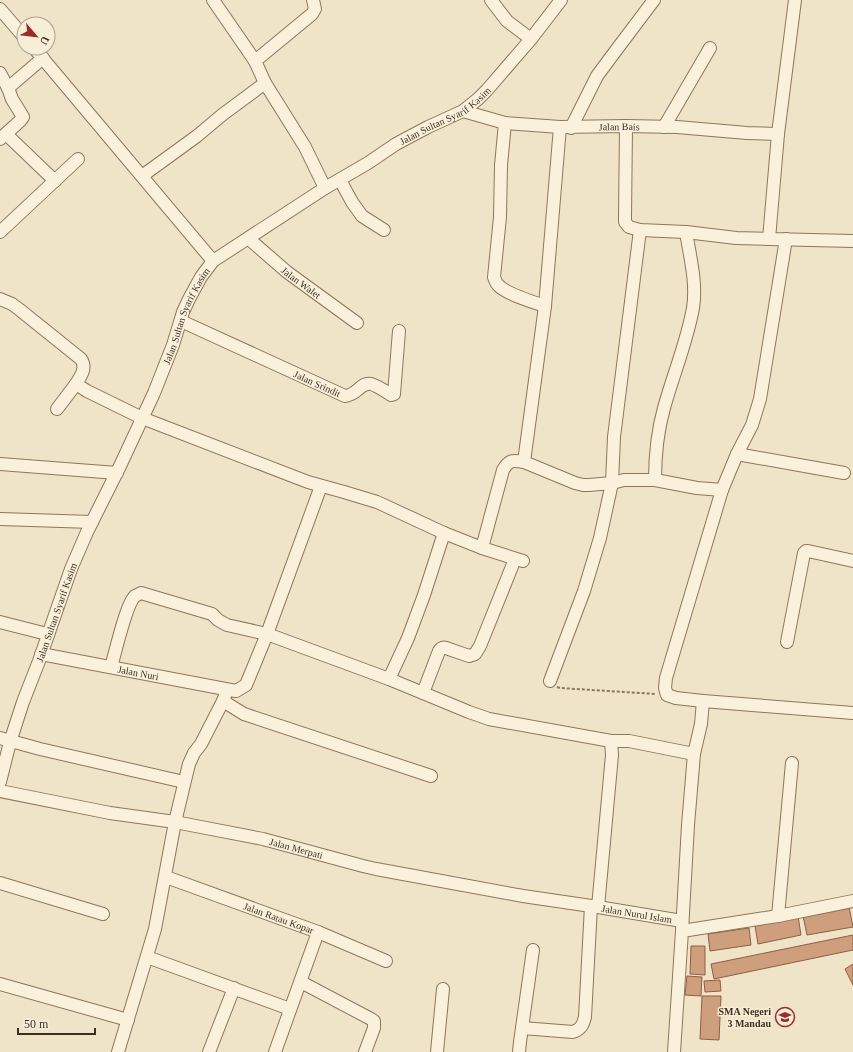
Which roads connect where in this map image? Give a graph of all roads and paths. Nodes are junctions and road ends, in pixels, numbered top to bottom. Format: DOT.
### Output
graph roads {
  1 [pos="213,0"];
  2 [pos="313,0"];
  3 [pos="491,0"];
  4 [pos="561,0"];
  5 [pos="654,0"];
  6 [pos="796,0"];
  7 [pos="0,10"];
  8 [pos="16,27"];
  9 [pos="531,39"];
  10 [pos="710,48"];
  11 [pos="43,58"];
  12 [pos="255,61"];
  13 [pos="0,73"];
  14 [pos="265,83"];
  15 [pos="8,88"];
  16 [pos="463,111"];
  17 [pos="505,123"];
  18 [pos="626,126"];
  19 [pos="664,127"];
  20 [pos="566,128"];
  21 [pos="778,134"];
  22 [pos="3,137"];
  23 [pos="78,159"];
  24 [pos="142,176"];
  25 [pos="340,180"];
  26 [pos="55,181"];
  27 [pos="325,188"];
  28 [pos="384,230"];
  29 [pos="640,230"];
  30 [pos="0,232"];
  31 [pos="686,232"];
  32 [pos="249,239"];
  33 [pos="769,239"];
  34 [pos="786,240"];
  35 [pos="853,241"];
  36 [pos="213,261"];
  37 [pos="0,299"];
  38 [pos="545,306"];
  39 [pos="180,320"];
  40 [pos="357,323"];
  41 [pos="399,331"];
  42 [pos="76,384"];
  43 [pos="57,409"];
  44 [pos="142,418"];
  45 [pos="737,454"];
  46 [pos="524,462"];
  47 [pos="0,464"];
  48 [pos="844,472"];
  49 [pos="117,473"];
  50 [pos="655,480"];
  51 [pos="612,483"];
  52 [pos="321,486"];
  53 [pos="722,490"];
  54 [pos="0,519"];
  55 [pos="92,522"];
  56 [pos="444,533"];
  57 [pos="482,548"];
  58 [pos="853,561"];
  59 [pos="0,622"];
  60 [pos="47,634"];
  61 [pos="267,634"];
  62 [pos="787,642"];
  63 [pos="41,654"];
  64 [pos="111,667"];
  65 [pos="388,679"];
  66 [pos="550,681"];
  67 [pos="423,693"];
  68 [pos="228,694"];
  69 [pos="667,694"];
  70 [pos="703,701"];
  71 [pos="853,713"];
  72 [pos="5,740"];
  73 [pos="611,741"];
  74 [pos="694,754"];
  75 [pos="792,762"];
  76 [pos="431,776"];
  77 [pos="0,782"];
  78 [pos="184,782"];
  79 [pos="0,791"];
  80 [pos="175,822"];
  81 [pos="166,877"];
  82 [pos="0,883"];
  83 [pos="853,901"];
  84 [pos="595,907"];
  85 [pos="103,914"];
  86 [pos="778,916"];
  87 [pos="682,926"];
  88 [pos="318,932"];
  89 [pos="533,950"];
  90 [pos="147,957"];
  91 [pos="386,960"];
  92 [pos="301,982"];
  93 [pos="0,984"];
  94 [pos="234,988"];
  95 [pos="443,989"];
  96 [pos="290,1009"];
  97 [pos="128,1020"];
  98 [pos="522,1028"];
  99 [pos="118,1052"];
  100 [pos="209,1052"];
  101 [pos="275,1052"];
  102 [pos="365,1052"];
  103 [pos="437,1052"];
  104 [pos="519,1052"];
  105 [pos="674,1052"];
  1 -- 12 [label="street"];
  2 -- 12 [label="street"];
  3 -- 9 [label="street"];
  4 -- 9 [label="street, Jalan Sultan Syarif Kasim"];
  5 -- 20 [label="street"];
  6 -- 21 [label="street"];
  7 -- 8 [label="street"];
  9 -- 16 [label="street, Jalan Sultan Syarif Kasim"];
  10 -- 19 [label="street"];
  11 -- 15 [label="street"];
  11 -- 24 [label="street"];
  12 -- 14 [label="street"];
  13 -- 15 [label="street"];
  14 -- 24 [label="street"];
  14 -- 27 [label="street"];
  15 -- 22 [label="street"];
  16 -- 17 [label="street, Jalan Bais"];
  16 -- 25 [label="street, Jalan Sultan Syarif Kasim"];
  17 -- 20 [label="street, Jalan Bais"];
  17 -- 38 [label="street"];
  18 -- 19 [label="street, Jalan Bais"];
  18 -- 20 [label="street, Jalan Bais"];
  18 -- 29 [label="street"];
  19 -- 21 [label="street, Jalan Bais"];
  20 -- 38 [label="street"];
  21 -- 33 [label="street"];
  22 -- 26 [label="street"];
  23 -- 26 [label="street"];
  24 -- 36 [label="street"];
  25 -- 27 [label="street, Jalan Sultan Syarif Kasim"];
  25 -- 28 [label="street"];
  26 -- 30 [label="street"];
  27 -- 32 [label="street, Jalan Sultan Syarif Kasim"];
  29 -- 31 [label="street"];
  29 -- 51 [label="street"];
  31 -- 33 [label="street"];
  31 -- 50 [label="street"];
  32 -- 36 [label="street, Jalan Sultan Syarif Kasim"];
  32 -- 40 [label="street, Jalan Walet"];
  33 -- 34 [label="street"];
  34 -- 35 [label="street"];
  34 -- 45 [label="street"];
  36 -- 39 [label="street, Jalan Sultan Syarif Kasim"];
  37 -- 42 [label="street"];
  38 -- 46 [label="street"];
  39 -- 41 [label="street, Jalan Srindit"];
  39 -- 44 [label="street, Jalan Sultan Syarif Kasim"];
  42 -- 43 [label="street"];
  42 -- 44 [label="street"];
  44 -- 49 [label="street, Jalan Sultan Syarif Kasim"];
  44 -- 52 [label="street"];
  45 -- 48 [label="street"];
  45 -- 53 [label="street"];
  46 -- 51 [label="street"];
  46 -- 57 [label="street"];
  47 -- 49 [label="street"];
  49 -- 55 [label="street, Jalan Sultan Syarif Kasim"];
  50 -- 51 [label="street"];
  50 -- 53 [label="street"];
  51 -- 66 [label="street"];
  52 -- 56 [label="street"];
  52 -- 61 [label="street"];
  53 -- 69 [label="street"];
  54 -- 55 [label="street"];
  55 -- 60 [label="street, Jalan Sultan Syarif Kasim"];
  56 -- 57 [label="street"];
  56 -- 65 [label="street"];
  57 -- 67 [label="street"];
  58 -- 62 [label="street"];
  59 -- 60 [label="street"];
  60 -- 63 [label="street, Jalan Sultan Syarif Kasim"];
  61 -- 64 [label="street"];
  61 -- 65 [label="street"];
  61 -- 68 [label="street"];
  63 -- 64 [label="street, Jalan Nuri"];
  63 -- 72 [label="street, Jalan Sultan Syarif Kasim"];
  64 -- 68 [label="street, Jalan Nuri"];
  65 -- 67 [label="street"];
  66 -- 69 [label="path"];
  67 -- 73 [label="street"];
  68 -- 76 [label="street"];
  68 -- 78 [label="street"];
  69 -- 70 [label="street"];
  70 -- 71 [label="street"];
  70 -- 74 [label="street"];
  72 -- 77 [label="street, Jalan Sultan Syarif Kasim"];
  72 -- 78 [label="street"];
  73 -- 74 [label="street"];
  73 -- 84 [label="street"];
  74 -- 87 [label="street"];
  75 -- 86 [label="street"];
  78 -- 80 [label="street"];
  79 -- 80 [label="street, Jalan Merpati"];
  80 -- 81 [label="street"];
  80 -- 84 [label="street, Jalan Merpati"];
  81 -- 88 [label="street, Jalan Ratau Kopar"];
  81 -- 90 [label="street"];
  82 -- 85 [label="street"];
  83 -- 86 [label="street, Jalan Nurul Islam"];
  84 -- 87 [label="street, Jalan Nurul Islam"];
  84 -- 98 [label="street"];
  86 -- 87 [label="street, Jalan Nurul Islam"];
  87 -- 105 [label="street"];
  88 -- 91 [label="street"];
  88 -- 92 [label="street, Jalan Ratau Kopar"];
  89 -- 98 [label="street"];
  90 -- 94 [label="street"];
  90 -- 97 [label="street"];
  92 -- 96 [label="street, Jalan Ratau Kopar"];
  92 -- 102 [label="street"];
  93 -- 97 [label="street"];
  94 -- 96 [label="street"];
  94 -- 100 [label="street"];
  95 -- 103 [label="street"];
  96 -- 101 [label="street, Jalan Ratau Kopar"];
  97 -- 99 [label="street"];
  98 -- 104 [label="street"];
}
